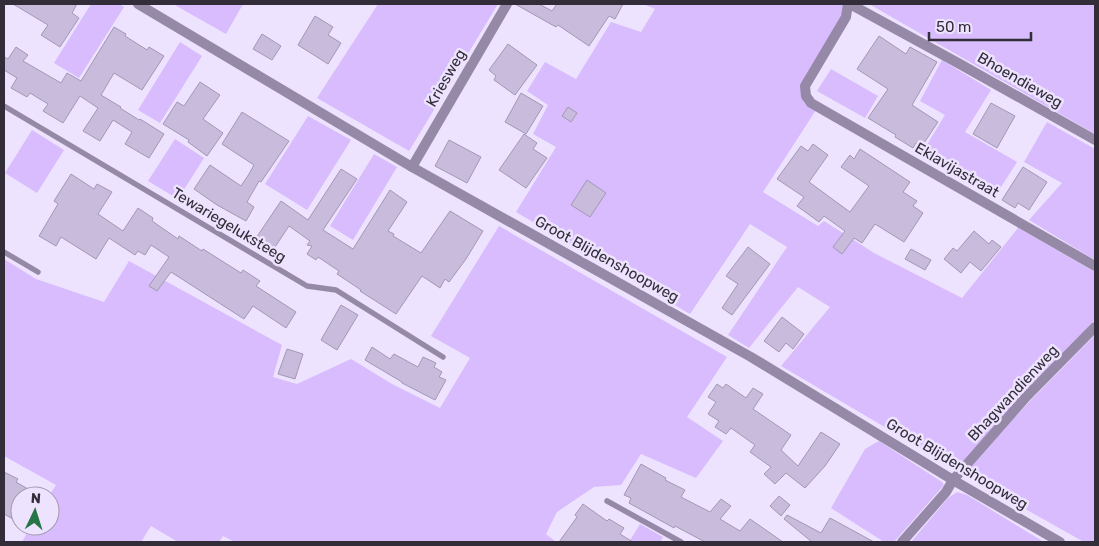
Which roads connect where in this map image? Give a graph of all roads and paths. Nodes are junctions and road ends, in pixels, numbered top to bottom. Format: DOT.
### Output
graph roads {
  1 [pos="138,4"];
  2 [pos="507,4"];
  3 [pos="849,4"];
  4 [pos="4,106"];
  5 [pos="1095,140"];
  6 [pos="412,167"];
  7 [pos="4,252"];
  8 [pos="1095,266"];
  9 [pos="38,272"];
  10 [pos="1095,327"];
  11 [pos="443,357"];
  12 [pos="953,480"];
  13 [pos="607,501"];
  14 [pos="681,542"];
  15 [pos="902,542"];
  16 [pos="1060,542"];
  1 -- 6 [label="street, Groot Blijdenshoopweg"];
  2 -- 6 [label="street, Kriesweg"];
  3 -- 5 [label="street, Bhoendieweg"];
  3 -- 8 [label="street, Eklavijastraat"];
  4 -- 11 [label="lane, Tewariegeluksteeg"];
  6 -- 12 [label="street, Groot Blijdenshoopweg"];
  7 -- 9 [label="lane"];
  10 -- 12 [label="street, Bhagwandienweg"];
  12 -- 15 [label="street, Bhagwandienweg"];
  12 -- 16 [label="street, Groot Blijdenshoopweg"];
  13 -- 14 [label="lane"];
}
